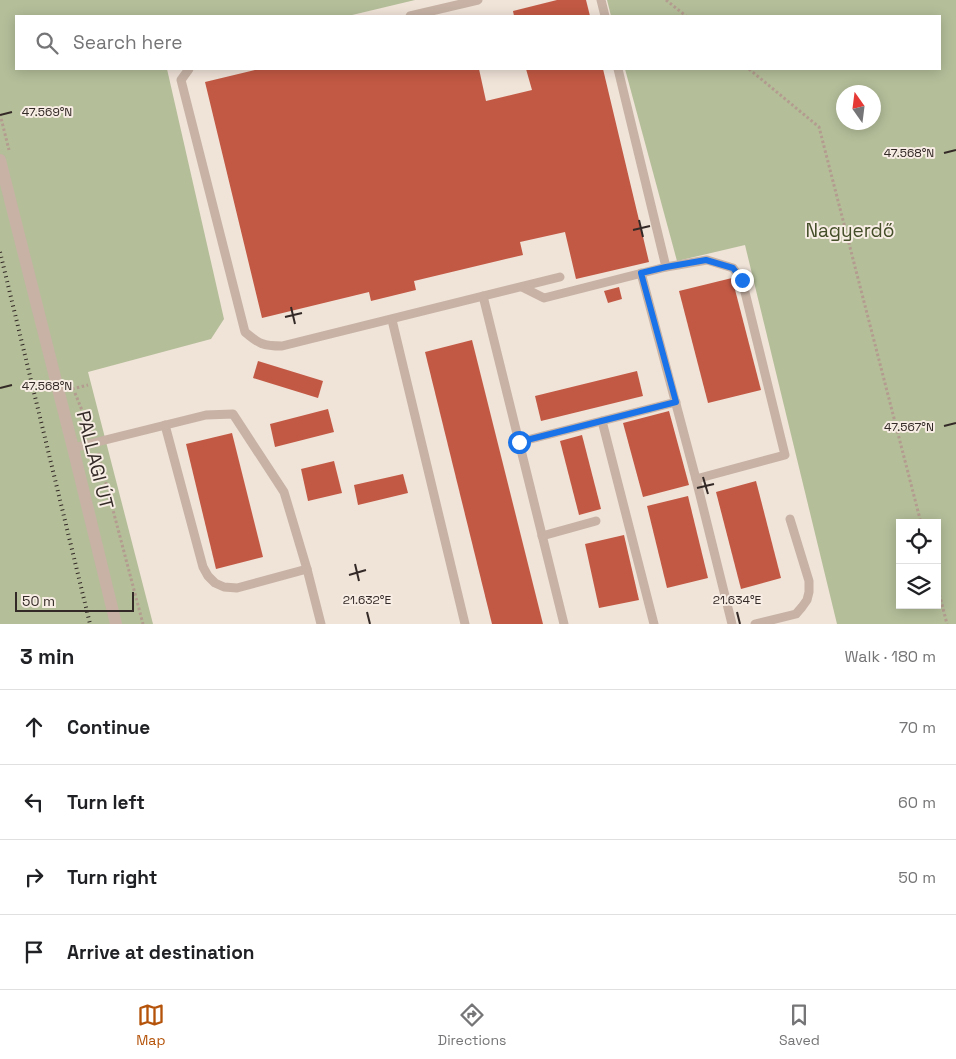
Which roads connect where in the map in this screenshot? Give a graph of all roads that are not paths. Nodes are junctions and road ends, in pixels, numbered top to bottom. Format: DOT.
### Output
graph roads {
  1 [pos="478,0"];
  2 [pos="601,0"];
  3 [pos="414,15"];
  4 [pos="605,15"];
  5 [pos="188,70"];
  6 [pos="618,70"];
  7 [pos="5,156"];
  8 [pos="666,267"];
  9 [pos="641,273"];
  10 [pos="560,277"];
  11 [pos="522,286"];
  12 [pos="483,296"];
  13 [pos="392,320"];
  14 [pos="676,402"];
  15 [pos="602,421"];
  16 [pos="165,425"];
  17 [pos="519,442"];
  18 [pos="73,448"];
  19 [pos="696,479"];
  20 [pos="790,519"];
  21 [pos="596,521"];
  22 [pos="542,536"];
  23 [pos="307,569"];
  24 [pos="116,624"];
  25 [pos="321,624"];
  26 [pos="465,624"];
  27 [pos="564,624"];
  28 [pos="654,624"];
  29 [pos="732,624"];
  30 [pos="756,624"];
  1 -- 3 [label="lane"];
  2 -- 4 [label="lane"];
  5 -- 13 [label="lane"];
  6 -- 8 [label="lane"];
  7 -- 18 [label="street, PALLAGI ÚT"];
  8 -- 9 [label="lane"];
  8 -- 19 [label="lane"];
  9 -- 11 [label="lane"];
  9 -- 14 [label="lane"];
  10 -- 11 [label="lane"];
  11 -- 12 [label="lane"];
  12 -- 13 [label="lane"];
  12 -- 17 [label="lane"];
  13 -- 26 [label="lane"];
  14 -- 15 [label="lane"];
  14 -- 19 [label="lane"];
  15 -- 17 [label="lane"];
  15 -- 28 [label="lane"];
  16 -- 18 [label="lane"];
  16 -- 23 [label="lane"];
  16 -- 23 [label="lane"];
  17 -- 22 [label="lane"];
  18 -- 24 [label="street, PALLAGI ÚT"];
  19 -- 29 [label="lane"];
  20 -- 30 [label="lane"];
  21 -- 22 [label="lane"];
  22 -- 27 [label="lane"];
  23 -- 25 [label="lane"];
}
